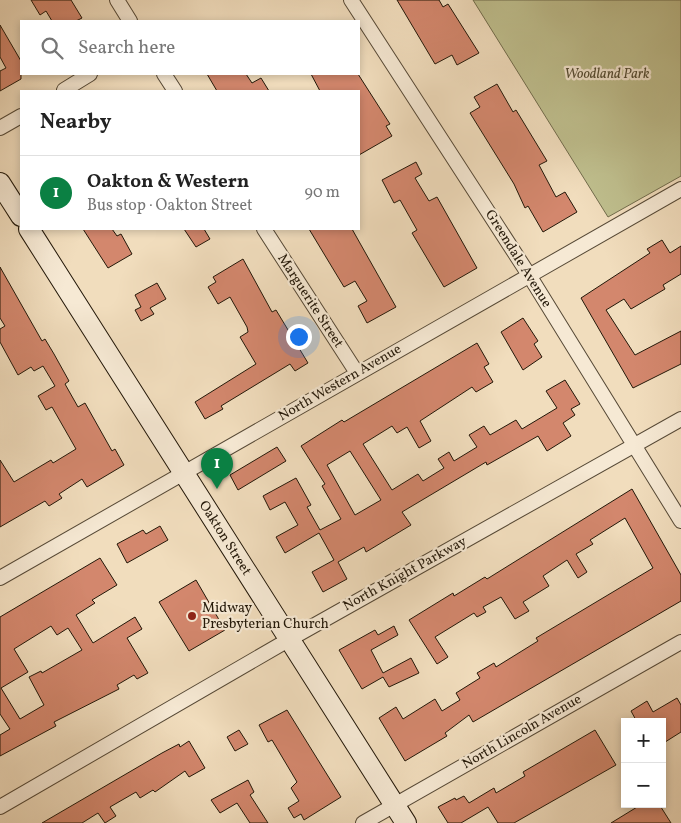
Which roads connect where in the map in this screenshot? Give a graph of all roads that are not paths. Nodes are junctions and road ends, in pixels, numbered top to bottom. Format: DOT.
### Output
graph roads {
  1 [pos="117,0"];
  2 [pos="351,0"];
  3 [pos="129,20"];
  4 [pos="88,75"];
  5 [pos="165,75"];
  6 [pos="64,90"];
  7 [pos="174,90"];
  8 [pos="20,117"];
  9 [pos="0,128"];
  10 [pos="0,183"];
  11 [pos="681,188"];
  12 [pos="20,214"];
  13 [pos="30,230"];
  14 [pos="265,230"];
  15 [pos="529,275"];
  16 [pos="357,374"];
  17 [pos="681,419"];
  18 [pos="634,446"];
  19 [pos="184,472"];
  20 [pos="681,521"];
  21 [pos="0,578"];
  22 [pos="290,639"];
  23 [pos="681,642"];
  24 [pos="394,804"];
  25 [pos="0,807"];
  26 [pos="362,823"];
  27 [pos="406,823"];
  1 -- 3 [label="street"];
  2 -- 15 [label="street, Greendale Avenue"];
  4 -- 6 [label="street"];
  5 -- 7 [label="street"];
  8 -- 9 [label="street"];
  10 -- 12 [label="main road"];
  11 -- 15 [label="street, North Western Avenue"];
  13 -- 19 [label="main road, Oakton Street"];
  14 -- 16 [label="street, Marguerite Street"];
  15 -- 16 [label="street, North Western Avenue"];
  15 -- 18 [label="street, Greendale Avenue"];
  16 -- 19 [label="street, North Western Avenue"];
  17 -- 18 [label="street, North Knight Parkway"];
  18 -- 20 [label="street, Greendale Avenue"];
  18 -- 22 [label="street, North Knight Parkway"];
  19 -- 21 [label="street, North Western Avenue"];
  19 -- 22 [label="main road, Oakton Street"];
  22 -- 24 [label="main road, Oakton Street"];
  22 -- 25 [label="street, North Knight Parkway"];
  23 -- 24 [label="street, North Lincoln Avenue"];
  24 -- 26 [label="street, North Lincoln Avenue"];
  24 -- 27 [label="main road, Oakton Street"];
}
